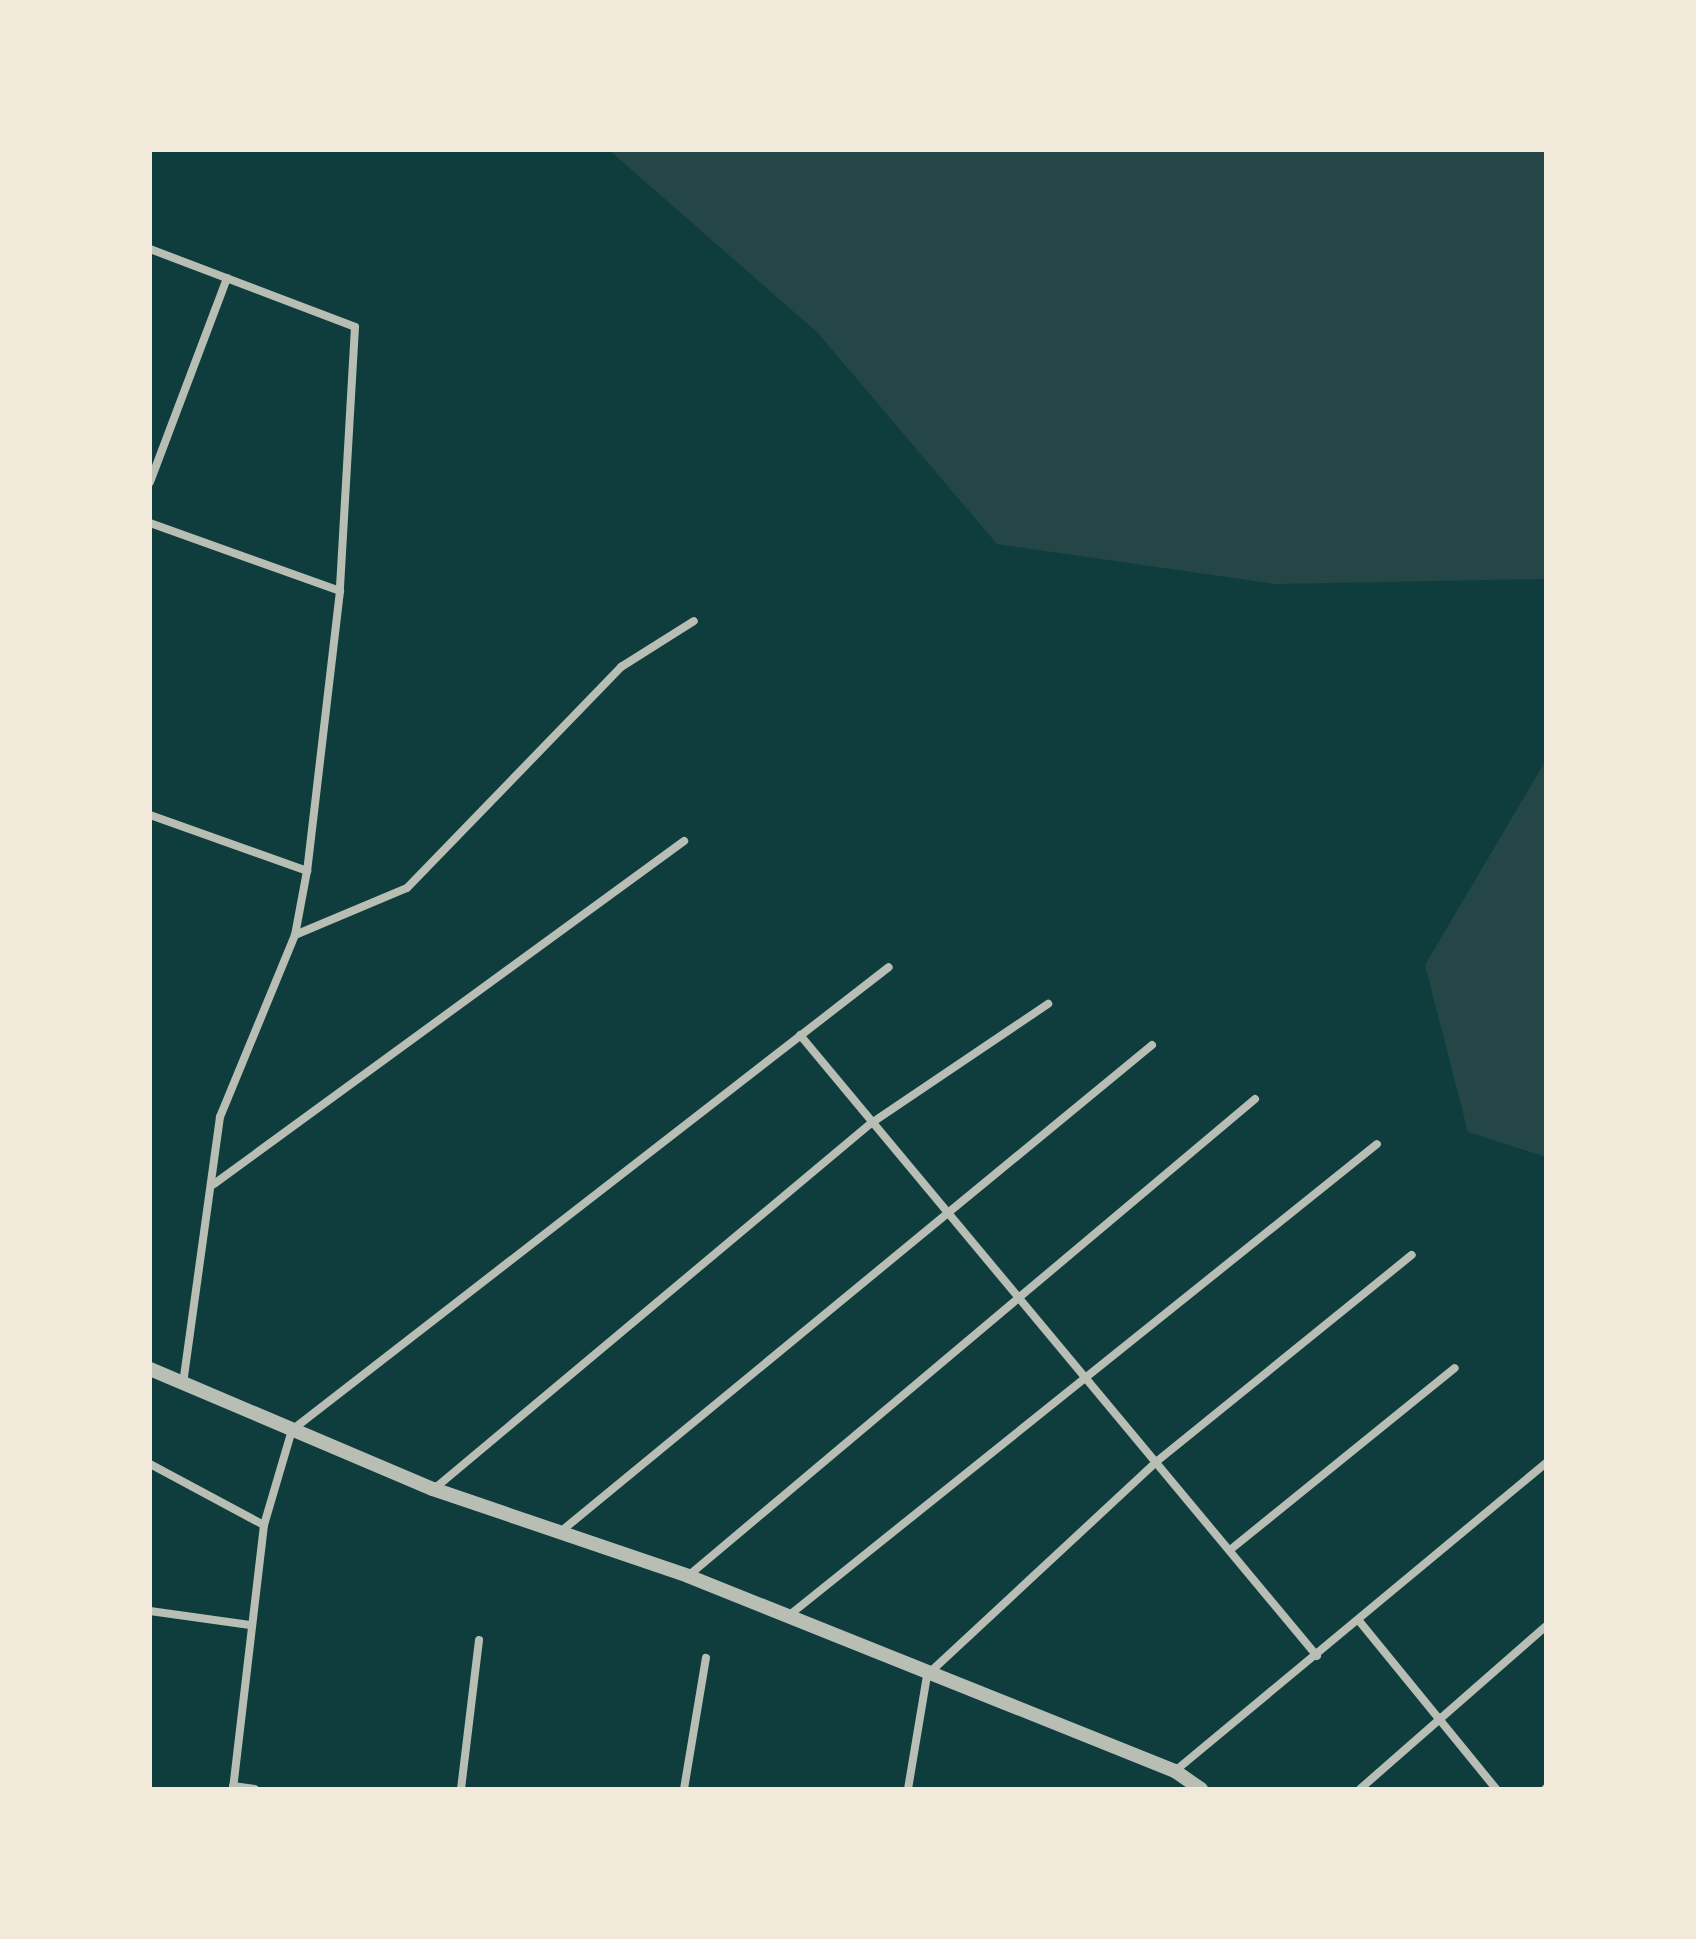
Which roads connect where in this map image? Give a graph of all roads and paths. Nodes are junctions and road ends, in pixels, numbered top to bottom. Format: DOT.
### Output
graph roads {
  1 [pos="150,249"];
  2 [pos="227,278"];
  3 [pos="150,482"];
  4 [pos="150,523"];
  5 [pos="340,591"];
  6 [pos="694,621"];
  7 [pos="150,815"];
  8 [pos="684,841"];
  9 [pos="307,871"];
  10 [pos="295,935"];
  11 [pos="889,967"];
  12 [pos="1048,1004"];
  13 [pos="800,1035"];
  14 [pos="1152,1045"];
  15 [pos="1255,1099"];
  16 [pos="870,1124"];
  17 [pos="1377,1144"];
  18 [pos="214,1184"];
  19 [pos="947,1214"];
  20 [pos="1412,1255"];
  21 [pos="1018,1298"];
  22 [pos="1455,1368"];
  23 [pos="150,1369"];
  24 [pos="1086,1378"];
  25 [pos="183,1385"];
  26 [pos="292,1430"];
  27 [pos="1156,1462"];
  28 [pos="1546,1463"];
  29 [pos="150,1464"];
  30 [pos="433,1489"];
  31 [pos="264,1525"];
  32 [pos="558,1533"];
  33 [pos="1230,1550"];
  34 [pos="688,1576"];
  35 [pos="150,1611"];
  36 [pos="786,1618"];
  37 [pos="1360,1622"];
  38 [pos="250,1625"];
  39 [pos="1546,1626"];
  40 [pos="479,1640"];
  41 [pos="1317,1656"];
  42 [pos="706,1658"];
  43 [pos="927,1675"];
  44 [pos="1437,1719"];
  45 [pos="1175,1771"];
  46 [pos="233,1788"];
  47 [pos="255,1789"];
  48 [pos="461,1789"];
  49 [pos="684,1789"];
  50 [pos="908,1789"];
  51 [pos="1201,1789"];
  52 [pos="1360,1789"];
  53 [pos="1496,1789"];
  1 -- 2 [label="street"];
  2 -- 3 [label="street"];
  2 -- 5 [label="street"];
  4 -- 5 [label="street"];
  5 -- 9 [label="street"];
  6 -- 10 [label="street"];
  7 -- 9 [label="street"];
  8 -- 18 [label="street"];
  9 -- 10 [label="street"];
  10 -- 18 [label="street"];
  11 -- 13 [label="street"];
  12 -- 16 [label="street"];
  13 -- 16 [label="street"];
  13 -- 26 [label="street"];
  14 -- 19 [label="street"];
  15 -- 21 [label="street"];
  16 -- 19 [label="street"];
  16 -- 30 [label="street"];
  17 -- 24 [label="street"];
  18 -- 25 [label="street"];
  19 -- 21 [label="street"];
  19 -- 32 [label="street"];
  20 -- 27 [label="street"];
  21 -- 24 [label="street"];
  21 -- 34 [label="street"];
  22 -- 33 [label="street"];
  23 -- 25 [label="street"];
  24 -- 27 [label="street"];
  24 -- 36 [label="street"];
  25 -- 26 [label="street"];
  26 -- 30 [label="street"];
  26 -- 31 [label="street"];
  27 -- 33 [label="street"];
  27 -- 43 [label="street"];
  28 -- 37 [label="street"];
  29 -- 31 [label="street"];
  30 -- 32 [label="street"];
  31 -- 38 [label="street"];
  32 -- 34 [label="street"];
  33 -- 41 [label="street"];
  34 -- 36 [label="street"];
  35 -- 38 [label="street"];
  36 -- 43 [label="street"];
  37 -- 41 [label="street"];
  37 -- 44 [label="street"];
  38 -- 46 [label="street"];
  39 -- 44 [label="street"];
  40 -- 48 [label="street"];
  41 -- 45 [label="street"];
  42 -- 49 [label="street"];
  43 -- 45 [label="street"];
  43 -- 50 [label="street"];
  44 -- 52 [label="street"];
  44 -- 53 [label="street"];
  45 -- 51 [label="street"];
  46 -- 47 [label="street"];
}
